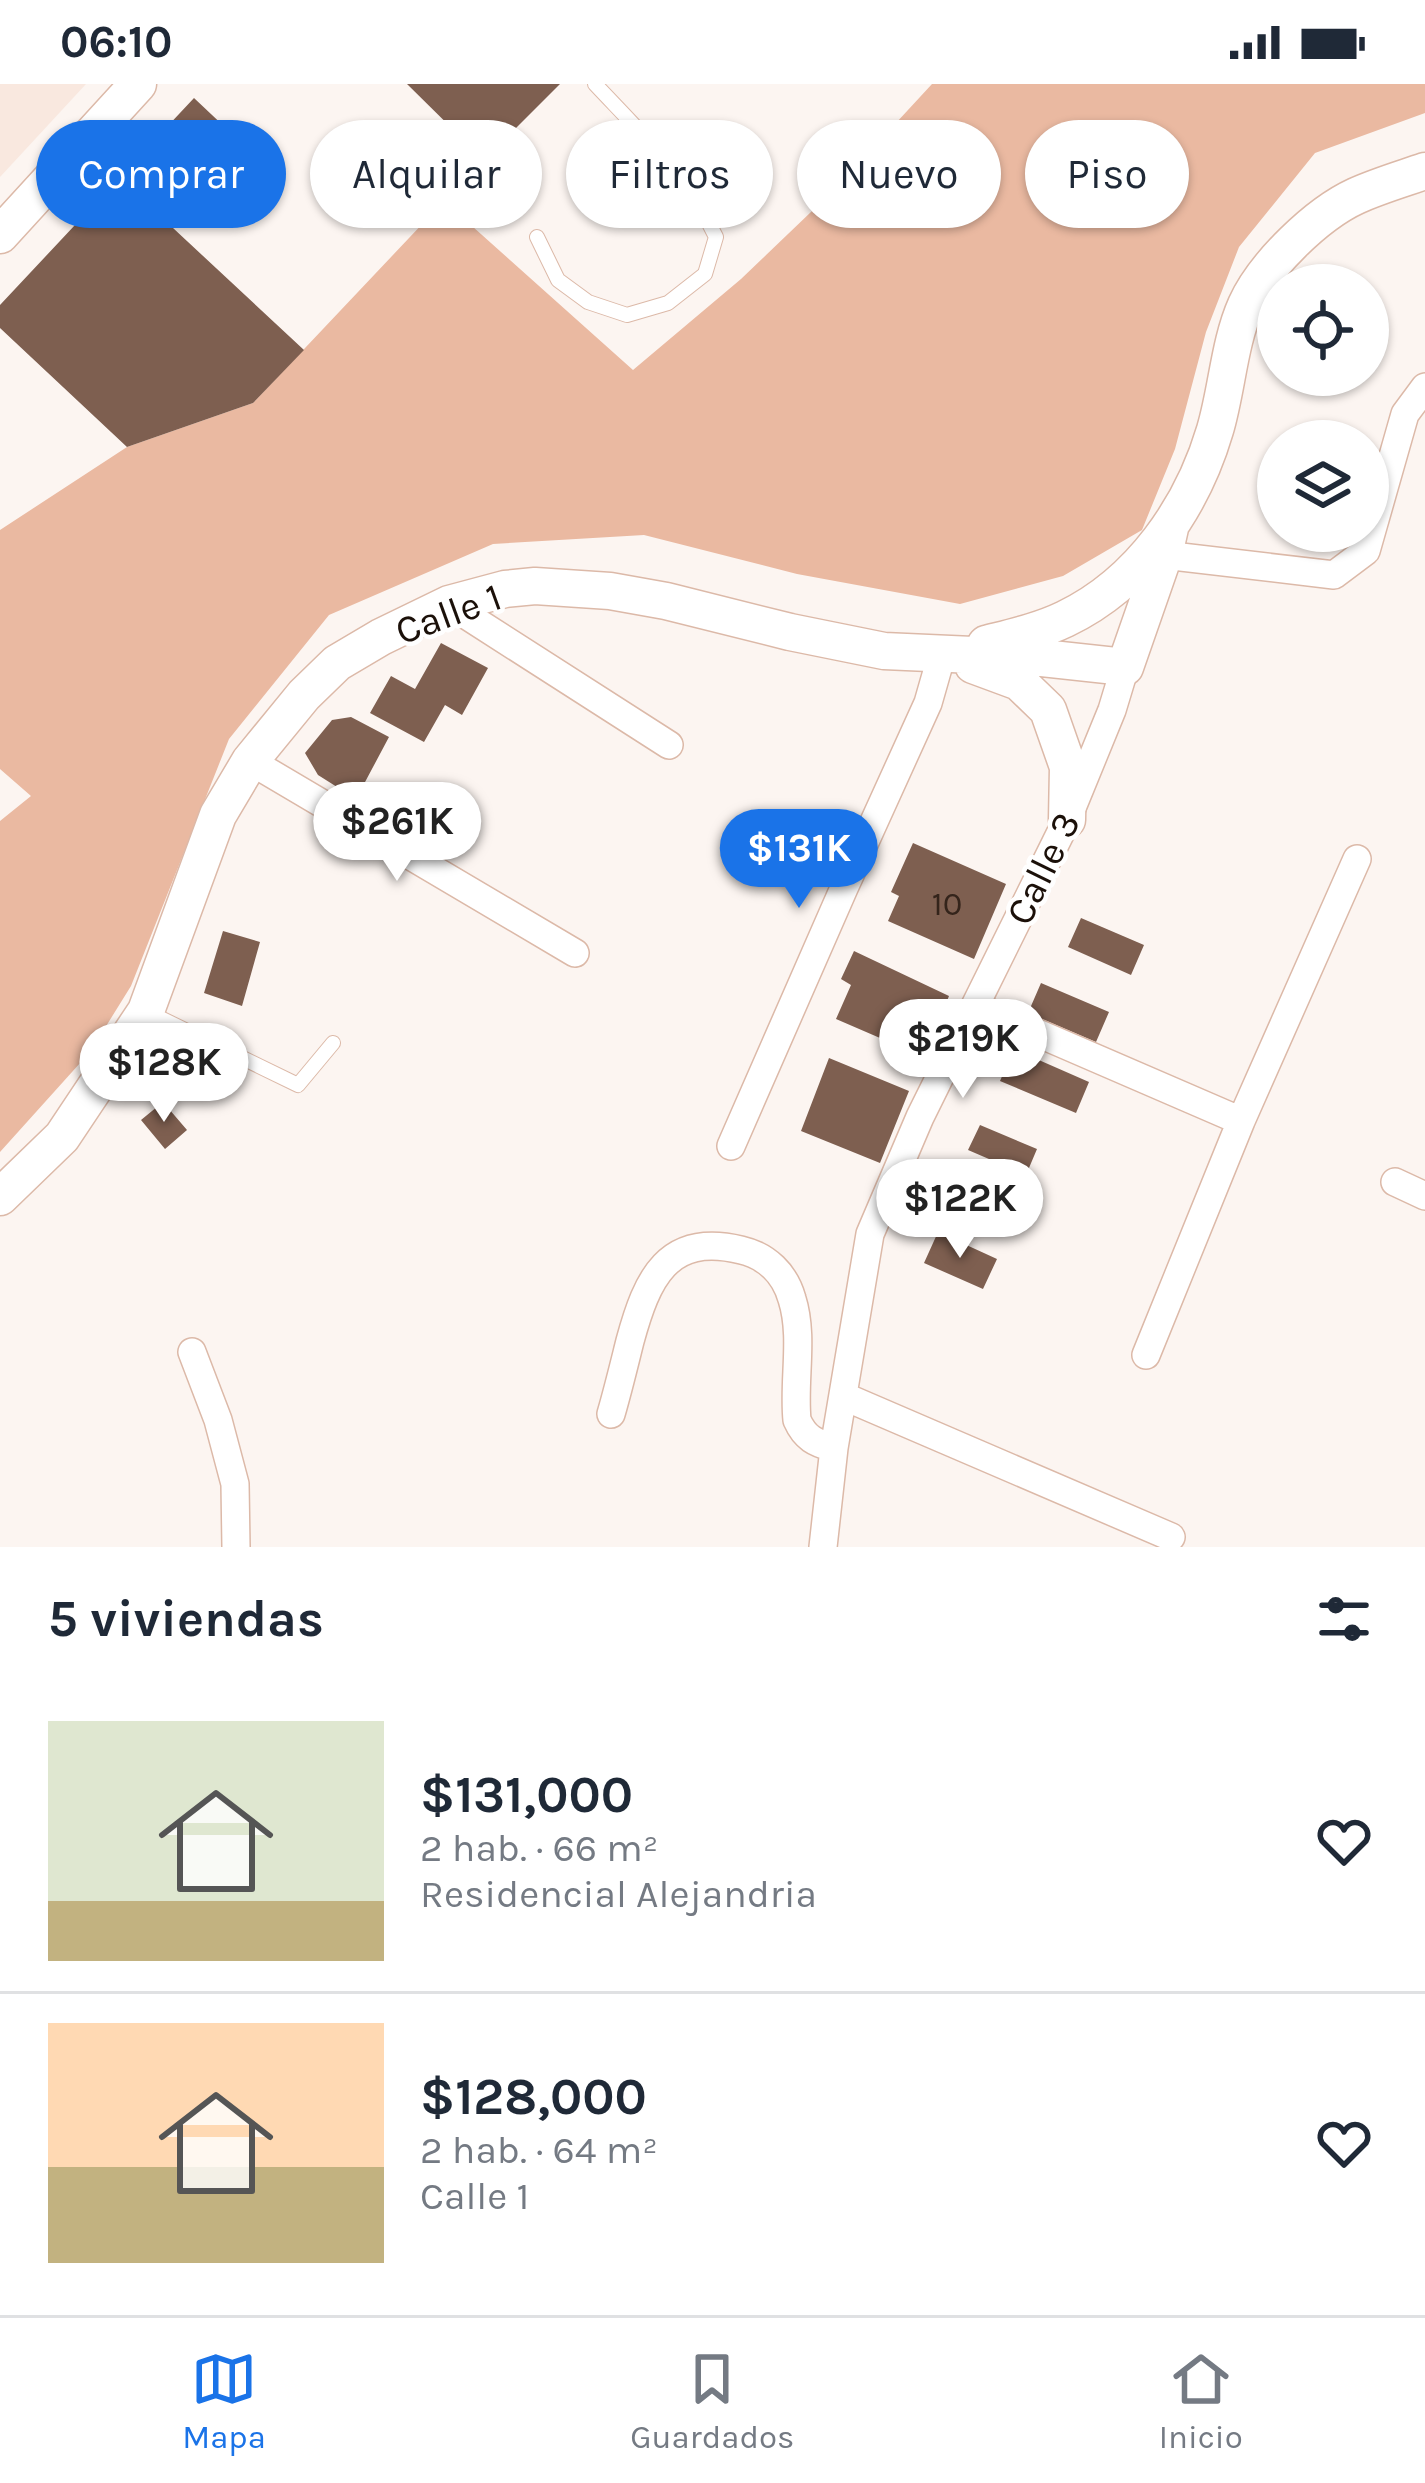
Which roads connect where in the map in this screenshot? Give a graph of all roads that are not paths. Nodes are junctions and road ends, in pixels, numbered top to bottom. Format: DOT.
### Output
graph roads {
  1 [pos="139,84"];
  2 [pos="595,84"];
  3 [pos="1425,171"];
  4 [pos="0,235"];
  5 [pos="537,237"];
  6 [pos="1425,387"];
  7 [pos="1167,541"];
  8 [pos="449,604"];
  9 [pos="942,654"];
  10 [pos="1124,667"];
  11 [pos="669,745"];
  12 [pos="250,761"];
  13 [pos="1067,820"];
  14 [pos="1358,859"];
  15 [pos="575,952"];
  16 [pos="975,1006"];
  17 [pos="146,1011"];
  18 [pos="333,1043"];
  19 [pos="1241,1121"];
  20 [pos="731,1146"];
  21 [pos="1396,1182"];
  22 [pos="1425,1196"];
  23 [pos="0,1198"];
  24 [pos="192,1352"];
  25 [pos="1146,1355"];
  26 [pos="843,1396"];
  27 [pos="611,1414"];
  28 [pos="834,1448"];
  29 [pos="1171,1537"];
  30 [pos="236,1547"];
  31 [pos="823,1547"];
  1 -- 4 [label="street"];
  2 -- 5 [label="lane"];
  3 -- 7 [label="street"];
  6 -- 7 [label="street"];
  7 -- 9 [label="street"];
  7 -- 10 [label="street"];
  8 -- 9 [label="street, Calle 1"];
  8 -- 11 [label="street"];
  8 -- 12 [label="street, Calle 1"];
  9 -- 10 [label="street, Calle 1"];
  9 -- 13 [label="street"];
  9 -- 20 [label="street"];
  10 -- 13 [label="street, Calle 3"];
  12 -- 15 [label="street"];
  12 -- 17 [label="street, Calle 1"];
  13 -- 16 [label="street, Calle 3"];
  14 -- 19 [label="street"];
  16 -- 19 [label="street"];
  16 -- 26 [label="street, Calle 3"];
  17 -- 18 [label="lane"];
  17 -- 23 [label="street, Calle 1"];
  19 -- 25 [label="street"];
  21 -- 22 [label="street"];
  24 -- 30 [label="street"];
  26 -- 28 [label="street, Calle 3"];
  26 -- 29 [label="street"];
  27 -- 28 [label="street"];
  28 -- 31 [label="street, Calle 3"];
}
